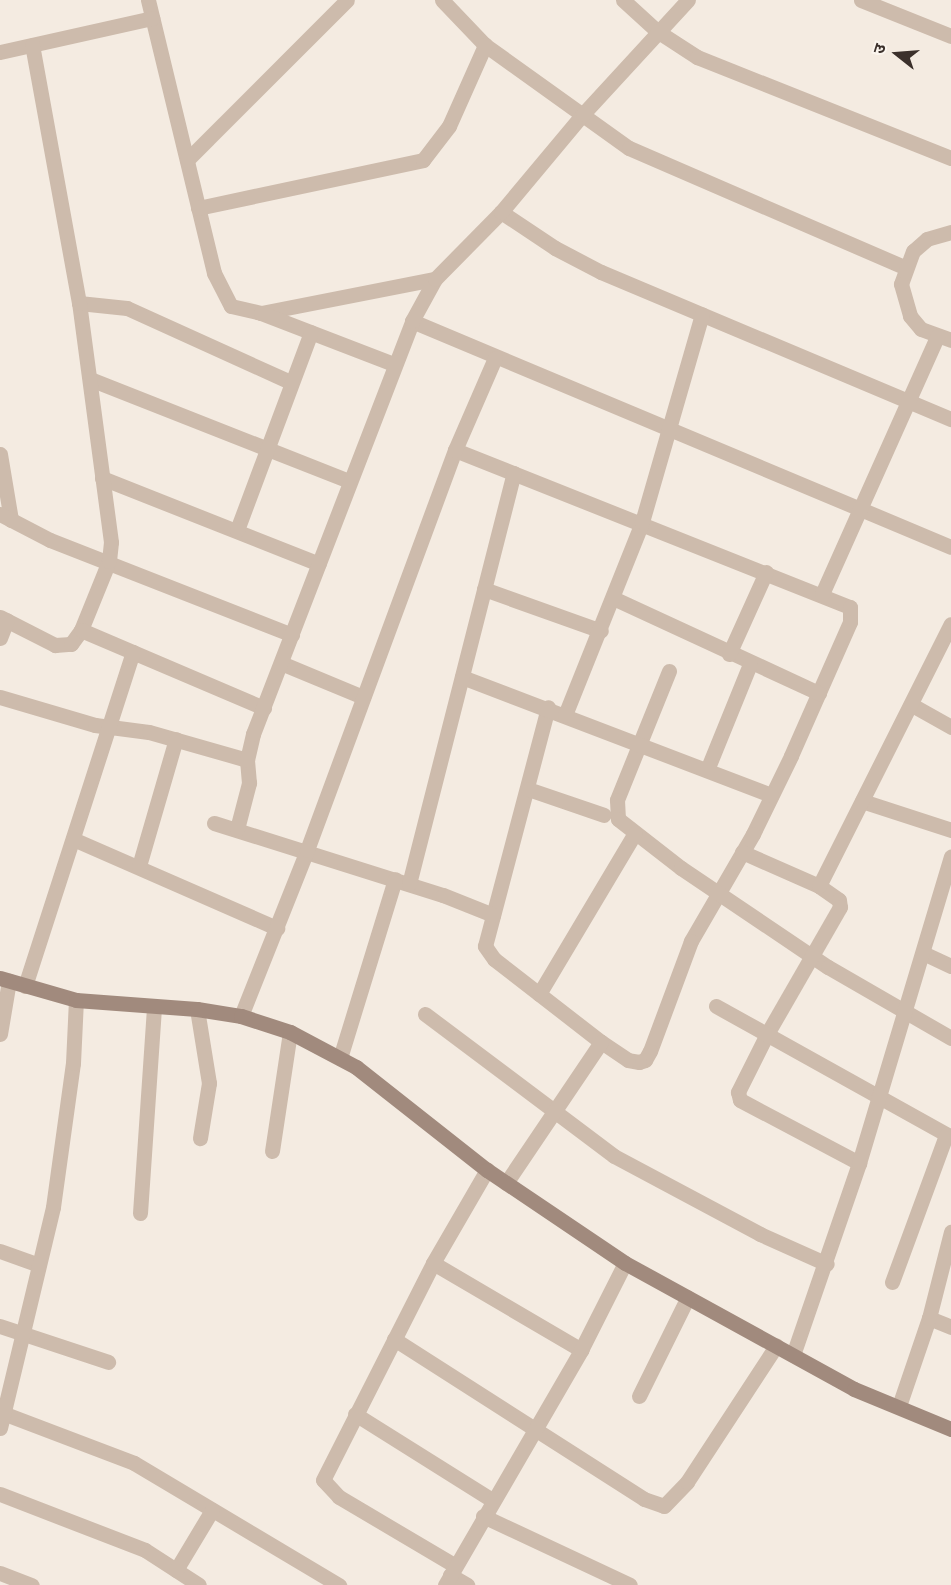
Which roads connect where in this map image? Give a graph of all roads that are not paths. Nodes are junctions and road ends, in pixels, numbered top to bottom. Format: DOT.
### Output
graph roads {
  1 [pos="148,0"];
  2 [pos="346,0"];
  3 [pos="442,0"];
  4 [pos="623,0"];
  5 [pos="688,0"];
  6 [pos="861,0"];
  7 [pos="152,18"];
  8 [pos="657,31"];
  9 [pos="949,31"];
  10 [pos="32,45"];
  11 [pos="485,45"];
  12 [pos="0,52"];
  13 [pos="583,114"];
  14 [pos="951,158"];
  15 [pos="187,160"];
  16 [pos="198,208"];
  17 [pos="501,212"];
  18 [pos="951,232"];
  19 [pos="904,267"];
  20 [pos="435,279"];
  21 [pos="80,303"];
  22 [pos="261,313"];
  23 [pos="702,314"];
  24 [pos="412,321"];
  25 [pos="310,332"];
  26 [pos="944,338"];
  27 [pos="495,358"];
  28 [pos="393,364"];
  29 [pos="90,379"];
  30 [pos="290,382"];
  31 [pos="908,400"];
  32 [pos="951,419"];
  33 [pos="670,427"];
  34 [pos="264,449"];
  35 [pos="455,450"];
  36 [pos="0,454"];
  37 [pos="514,473"];
  38 [pos="102,478"];
  39 [pos="349,481"];
  40 [pos="863,508"];
  41 [pos="6,517"];
  42 [pos="642,522"];
  43 [pos="237,530"];
  44 [pos="951,547"];
  45 [pos="109,561"];
  46 [pos="320,564"];
  47 [pos="766,572"];
  48 [pos="484,589"];
  49 [pos="822,594"];
  50 [pos="613,598"];
  51 [pos="4,619"];
  52 [pos="81,630"];
  53 [pos="601,631"];
  54 [pos="949,632"];
  55 [pos="292,635"];
  56 [pos="0,638"];
  57 [pos="133,652"];
  58 [pos="729,654"];
  59 [pos="281,663"];
  60 [pos="750,664"];
  61 [pos="669,671"];
  62 [pos="462,677"];
  63 [pos="819,693"];
  64 [pos="0,697"];
  65 [pos="363,697"];
  66 [pos="912,705"];
  67 [pos="548,707"];
  68 [pos="264,708"];
  69 [pos="565,715"];
  70 [pos="110,724"];
  71 [pos="951,727"];
  72 [pos="176,739"];
  73 [pos="641,747"];
  74 [pos="247,760"];
  75 [pos="707,770"];
  76 [pos="528,789"];
  77 [pos="771,795"];
  78 [pos="862,801"];
  79 [pos="604,815"];
  80 [pos="214,823"];
  81 [pos="237,829"];
  82 [pos="951,830"];
  83 [pos="635,833"];
  84 [pos="73,840"];
  85 [pos="308,850"];
  86 [pos="742,852"];
  87 [pos="951,856"];
  88 [pos="139,866"];
  89 [pos="402,881"];
  90 [pos="819,886"];
  91 [pos="716,893"];
  92 [pos="493,915"];
  93 [pos="277,928"];
  94 [pos="923,953"];
  95 [pos="812,956"];
  96 [pos="951,966"];
  97 [pos="4,980"];
  98 [pos="25,986"];
  99 [pos="539,994"];
  100 [pos="76,1000"];
  101 [pos="154,1006"];
  102 [pos="716,1006"];
  103 [pos="197,1009"];
  104 [pos="903,1011"];
  105 [pos="425,1014"];
  106 [pos="241,1016"];
  107 [pos="290,1032"];
  108 [pos="0,1034"];
  109 [pos="767,1034"];
  110 [pos="951,1038"];
  111 [pos="602,1041"];
  112 [pos="340,1058"];
  113 [pos="878,1099"];
  114 [pos="552,1112"];
  115 [pos="949,1136"];
  116 [pos="200,1138"];
  117 [pos="272,1151"];
  118 [pos="859,1163"];
  119 [pos="487,1170"];
  120 [pos="506,1183"];
  121 [pos="140,1213"];
  122 [pos="951,1232"];
  123 [pos="0,1251"];
  124 [pos="434,1263"];
  125 [pos="625,1263"];
  126 [pos="827,1264"];
  127 [pos="39,1265"];
  128 [pos="892,1282"];
  129 [pos="688,1297"];
  130 [pos="929,1318"];
  131 [pos="0,1326"];
  132 [pos="951,1327"];
  133 [pos="24,1334"];
  134 [pos="394,1339"];
  135 [pos="776,1346"];
  136 [pos="581,1350"];
  137 [pos="793,1355"];
  138 [pos="108,1362"];
  139 [pos="639,1396"];
  140 [pos="899,1406"];
  141 [pos="355,1414"];
  142 [pos="1,1418"];
  143 [pos="534,1426"];
  144 [pos="951,1429"];
  145 [pos="0,1494"];
  146 [pos="492,1500"];
  147 [pos="212,1510"];
  148 [pos="483,1516"];
  149 [pos="0,1573"];
  150 [pos="450,1575"];
  151 [pos="186,1579"];
  152 [pos="32,1585"];
  153 [pos="339,1585"];
  154 [pos="467,1585"];
  155 [pos="630,1585"];
  1 -- 7 [label="street"];
  2 -- 15 [label="street"];
  3 -- 11 [label="street"];
  4 -- 8 [label="street"];
  5 -- 8 [label="street"];
  6 -- 9 [label="street"];
  7 -- 10 [label="street"];
  7 -- 15 [label="street"];
  8 -- 13 [label="street"];
  8 -- 14 [label="street"];
  10 -- 12 [label="street"];
  10 -- 21 [label="street"];
  11 -- 13 [label="street"];
  11 -- 16 [label="street"];
  13 -- 17 [label="street"];
  13 -- 19 [label="street"];
  15 -- 16 [label="street"];
  16 -- 22 [label="street"];
  17 -- 20 [label="street"];
  17 -- 23 [label="street"];
  18 -- 19 [label="street"];
  19 -- 26 [label="street"];
  20 -- 22 [label="street"];
  20 -- 24 [label="street"];
  21 -- 29 [label="street"];
  21 -- 30 [label="street"];
  22 -- 25 [label="street"];
  23 -- 31 [label="street"];
  23 -- 33 [label="street"];
  24 -- 27 [label="street"];
  24 -- 28 [label="street"];
  25 -- 28 [label="street"];
  25 -- 30 [label="street"];
  26 -- 31 [label="street"];
  27 -- 33 [label="street"];
  27 -- 35 [label="street"];
  28 -- 39 [label="street"];
  29 -- 34 [label="street"];
  29 -- 38 [label="street"];
  30 -- 34 [label="street"];
  31 -- 32 [label="street"];
  31 -- 40 [label="street"];
  33 -- 40 [label="street"];
  33 -- 42 [label="street"];
  34 -- 39 [label="street"];
  34 -- 43 [label="street"];
  35 -- 37 [label="street"];
  35 -- 65 [label="street"];
  36 -- 41 [label="street"];
  37 -- 42 [label="street"];
  37 -- 48 [label="street"];
  38 -- 43 [label="street"];
  38 -- 45 [label="street"];
  39 -- 46 [label="street"];
  40 -- 44 [label="street"];
  40 -- 49 [label="street"];
  41 -- 45 [label="street"];
  42 -- 47 [label="street"];
  42 -- 50 [label="street"];
  43 -- 46 [label="street"];
  45 -- 52 [label="street"];
  45 -- 55 [label="street"];
  46 -- 55 [label="street"];
  47 -- 49 [label="street"];
  47 -- 58 [label="street"];
  48 -- 53 [label="street"];
  48 -- 62 [label="street"];
  49 -- 63 [label="street"];
  50 -- 53 [label="street"];
  50 -- 58 [label="street"];
  51 -- 52 [label="street"];
  51 -- 56 [label="street"];
  52 -- 57 [label="street"];
  53 -- 69 [label="street"];
  54 -- 66 [label="street"];
  55 -- 59 [label="street"];
  57 -- 68 [label="street"];
  57 -- 70 [label="street"];
  58 -- 60 [label="street"];
  59 -- 65 [label="street"];
  59 -- 68 [label="street"];
  60 -- 63 [label="street"];
  60 -- 75 [label="street"];
  61 -- 73 [label="street"];
  62 -- 67 [label="street"];
  62 -- 89 [label="street"];
  63 -- 77 [label="street"];
  64 -- 70 [label="street"];
  65 -- 85 [label="street"];
  66 -- 71 [label="street"];
  66 -- 78 [label="street"];
  67 -- 69 [label="street"];
  67 -- 76 [label="street"];
  68 -- 74 [label="street"];
  69 -- 73 [label="street"];
  70 -- 72 [label="street"];
  70 -- 84 [label="street"];
  72 -- 74 [label="street"];
  72 -- 88 [label="street"];
  73 -- 75 [label="street"];
  73 -- 83 [label="street"];
  74 -- 81 [label="street"];
  75 -- 77 [label="street"];
  76 -- 79 [label="street"];
  76 -- 92 [label="street"];
  77 -- 86 [label="street"];
  78 -- 82 [label="street"];
  78 -- 90 [label="street"];
  80 -- 81 [label="street"];
  81 -- 85 [label="street"];
  83 -- 91 [label="street"];
  83 -- 99 [label="street"];
  84 -- 88 [label="street"];
  84 -- 98 [label="street"];
  85 -- 89 [label="street"];
  85 -- 93 [label="street"];
  86 -- 90 [label="street"];
  86 -- 91 [label="street"];
  87 -- 94 [label="street"];
  88 -- 93 [label="street"];
  89 -- 92 [label="street"];
  89 -- 112 [label="street"];
  90 -- 95 [label="street"];
  91 -- 95 [label="street"];
  91 -- 111 [label="street"];
  92 -- 99 [label="street"];
  93 -- 106 [label="street"];
  94 -- 96 [label="street"];
  94 -- 104 [label="street"];
  95 -- 104 [label="street"];
  95 -- 109 [label="street"];
  97 -- 98 [label="main road"];
  97 -- 108 [label="street"];
  98 -- 100 [label="main road"];
  99 -- 111 [label="street"];
  100 -- 101 [label="main road"];
  100 -- 127 [label="street"];
  101 -- 103 [label="main road"];
  101 -- 121 [label="street"];
  102 -- 109 [label="street"];
  103 -- 106 [label="main road"];
  103 -- 116 [label="street"];
  104 -- 110 [label="street"];
  104 -- 113 [label="street"];
  105 -- 114 [label="street"];
  106 -- 107 [label="main road"];
  107 -- 112 [label="main road"];
  107 -- 117 [label="street"];
  109 -- 113 [label="street"];
  109 -- 118 [label="street"];
  111 -- 114 [label="street"];
  112 -- 119 [label="main road"];
  113 -- 115 [label="street"];
  113 -- 118 [label="street"];
  114 -- 120 [label="street"];
  114 -- 126 [label="street"];
  115 -- 128 [label="street"];
  118 -- 126 [label="street"];
  119 -- 120 [label="main road"];
  119 -- 124 [label="street"];
  120 -- 125 [label="main road"];
  122 -- 130 [label="street"];
  123 -- 127 [label="street"];
  124 -- 134 [label="street"];
  124 -- 136 [label="street"];
  125 -- 129 [label="main road"];
  125 -- 136 [label="street"];
  126 -- 137 [label="street"];
  127 -- 133 [label="street"];
  129 -- 135 [label="main road"];
  129 -- 139 [label="street"];
  130 -- 132 [label="street"];
  130 -- 140 [label="street"];
  131 -- 133 [label="street"];
  133 -- 138 [label="street"];
  133 -- 142 [label="street"];
  134 -- 141 [label="street"];
  134 -- 143 [label="street"];
  135 -- 137 [label="main road"];
  135 -- 143 [label="street"];
  136 -- 143 [label="street"];
  137 -- 140 [label="main road"];
  140 -- 144 [label="main road"];
  141 -- 146 [label="street"];
  141 -- 150 [label="street"];
  142 -- 147 [label="street"];
  143 -- 146 [label="street"];
  145 -- 151 [label="street"];
  146 -- 148 [label="street"];
  147 -- 151 [label="street"];
  147 -- 153 [label="street"];
  148 -- 150 [label="street"];
  148 -- 155 [label="street"];
  149 -- 152 [label="street"];
  150 -- 154 [label="street"];
}
